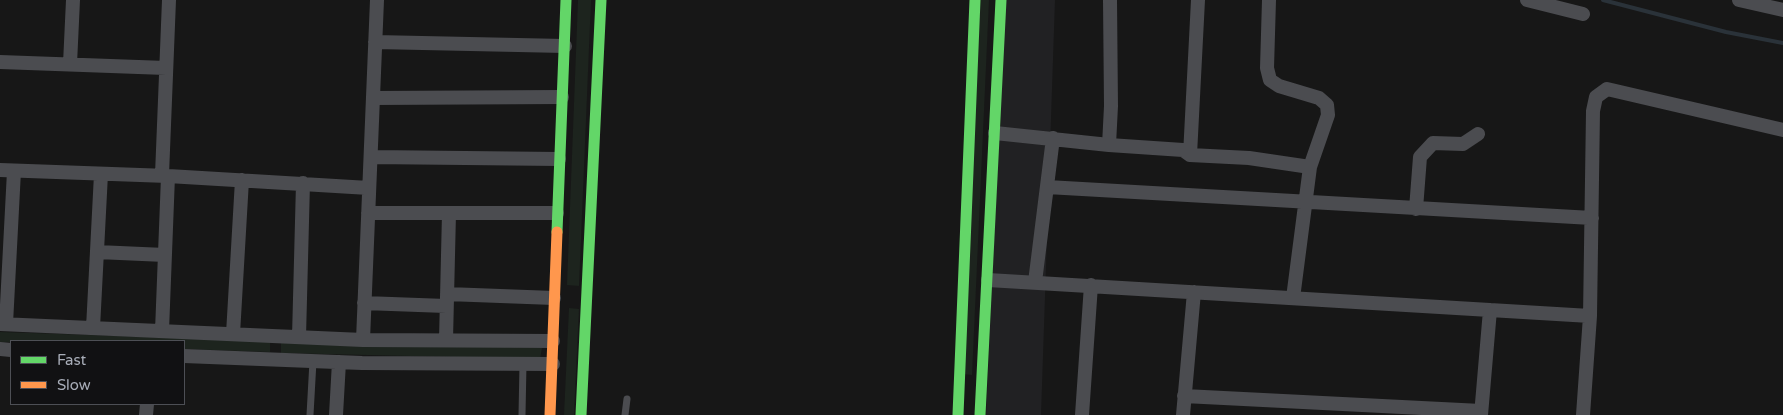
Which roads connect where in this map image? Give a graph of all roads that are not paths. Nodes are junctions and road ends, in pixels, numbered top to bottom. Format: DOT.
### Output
graph roads {
  1 [pos="73,0"];
  2 [pos="169,0"];
  3 [pos="377,0"];
  4 [pos="566,0"];
  5 [pos="600,0"];
  6 [pos="975,0"];
  7 [pos="1001,0"];
  8 [pos="1110,0"];
  9 [pos="1198,0"];
  10 [pos="1269,0"];
  11 [pos="1527,0"];
  12 [pos="1740,0"];
  13 [pos="1783,10"];
  14 [pos="1583,14"];
  15 [pos="375,42"];
  16 [pos="565,46"];
  17 [pos="0,62"];
  18 [pos="70,64"];
  19 [pos="166,68"];
  20 [pos="562,97"];
  21 [pos="373,98"];
  22 [pos="1783,130"];
  23 [pos="995,133"];
  24 [pos="1478,134"];
  25 [pos="1053,138"];
  26 [pos="1109,145"];
  27 [pos="1190,155"];
  28 [pos="370,157"];
  29 [pos="559,159"];
  30 [pos="1310,167"];
  31 [pos="7,170"];
  32 [pos="100,174"];
  33 [pos="165,176"];
  34 [pos="242,180"];
  35 [pos="303,183"];
  36 [pos="1047,187"];
  37 [pos="369,188"];
  38 [pos="1305,202"];
  39 [pos="1416,209"];
  40 [pos="368,213"];
  41 [pos="449,213"];
  42 [pos="557,213"];
  43 [pos="1592,218"];
  44 [pos="97,252"];
  45 [pos="165,255"];
  46 [pos="988,280"];
  47 [pos="1035,282"];
  48 [pos="1091,285"];
  49 [pos="1194,292"];
  50 [pos="554,298"];
  51 [pos="1293,298"];
  52 [pos="446,300"];
  53 [pos="364,303"];
  54 [pos="1490,310"];
  55 [pos="1590,316"];
  56 [pos="3,324"];
  57 [pos="93,328"];
  58 [pos="162,331"];
  59 [pos="233,334"];
  60 [pos="299,337"];
  61 [pos="363,340"];
  62 [pos="446,340"];
  63 [pos="553,341"];
  64 [pos="185,356"];
  65 [pos="313,361"];
  66 [pos="339,362"];
  67 [pos="523,364"];
  68 [pos="553,364"];
  69 [pos="960,375"];
  70 [pos="982,378"];
  71 [pos="1184,396"];
  72 [pos="626,399"];
  73 [pos="958,401"];
  74 [pos="981,410"];
  75 [pos="1481,413"];
  76 [pos="310,415"];
  77 [pos="336,415"];
  78 [pos="522,415"];
  79 [pos="550,415"];
  80 [pos="581,415"];
  81 [pos="626,415"];
  82 [pos="958,415"];
  83 [pos="1082,415"];
  84 [pos="1182,415"];
  85 [pos="1583,415"];
  86 [pos="1595,415"];
  1 -- 18 [label="street"];
  2 -- 19 [label="street"];
  3 -- 15 [label="street"];
  4 -- 16 [label="street"];
  5 -- 80 [label="street"];
  6 -- 69 [label="street"];
  7 -- 23 [label="street"];
  8 -- 26 [label="street"];
  9 -- 27 [label="street"];
  10 -- 30 [label="street"];
  11 -- 14 [label="street"];
  12 -- 13 [label="street"];
  15 -- 16 [label="street"];
  15 -- 21 [label="street"];
  16 -- 20 [label="street"];
  17 -- 18 [label="street"];
  18 -- 19 [label="street"];
  19 -- 33 [label="street"];
  20 -- 21 [label="street"];
  20 -- 29 [label="street"];
  21 -- 28 [label="street"];
  22 -- 43 [label="street"];
  23 -- 25 [label="street"];
  23 -- 46 [label="street"];
  24 -- 39 [label="street"];
  25 -- 26 [label="street"];
  25 -- 36 [label="street"];
  26 -- 27 [label="street"];
  27 -- 30 [label="street"];
  28 -- 29 [label="street"];
  28 -- 37 [label="street"];
  29 -- 42 [label="street"];
  30 -- 38 [label="street"];
  31 -- 32 [label="street"];
  31 -- 56 [label="street"];
  32 -- 33 [label="street"];
  32 -- 44 [label="street"];
  33 -- 34 [label="street"];
  33 -- 45 [label="street"];
  34 -- 35 [label="street"];
  34 -- 59 [label="street"];
  35 -- 37 [label="street"];
  35 -- 60 [label="street"];
  36 -- 38 [label="street"];
  36 -- 47 [label="street"];
  37 -- 40 [label="street"];
  38 -- 39 [label="street"];
  38 -- 51 [label="street"];
  39 -- 43 [label="street"];
  40 -- 41 [label="street"];
  40 -- 53 [label="street"];
  41 -- 42 [label="street"];
  41 -- 52 [label="street"];
  42 -- 50 [label="street"];
  43 -- 55 [label="street"];
  44 -- 45 [label="street"];
  44 -- 57 [label="street"];
  45 -- 58 [label="street"];
  46 -- 47 [label="street"];
  46 -- 70 [label="street"];
  47 -- 48 [label="street"];
  48 -- 49 [label="street"];
  48 -- 83 [label="street"];
  49 -- 51 [label="street"];
  49 -- 71 [label="street"];
  50 -- 52 [label="street"];
  50 -- 63 [label="street"];
  51 -- 54 [label="street"];
  52 -- 53 [label="street"];
  52 -- 62 [label="street"];
  53 -- 61 [label="street"];
  54 -- 55 [label="street"];
  54 -- 75 [label="street"];
  55 -- 85 [label="street"];
  56 -- 57 [label="street"];
  57 -- 58 [label="street"];
  58 -- 59 [label="street"];
  59 -- 60 [label="street"];
  60 -- 61 [label="street"];
  61 -- 62 [label="street"];
  62 -- 63 [label="street"];
  63 -- 68 [label="street"];
  64 -- 65 [label="street"];
  65 -- 66 [label="street"];
  65 -- 76 [label="lane"];
  66 -- 67 [label="street"];
  66 -- 77 [label="street"];
  67 -- 68 [label="street"];
  67 -- 78 [label="lane"];
  68 -- 79 [label="street"];
  69 -- 70 [label="street"];
  69 -- 73 [label="street"];
  70 -- 74 [label="street"];
  71 -- 75 [label="street"];
  71 -- 84 [label="street"];
  72 -- 81 [label="lane"];
  73 -- 74 [label="street"];
  73 -- 82 [label="street"];
  85 -- 86 [label="street"];
}
